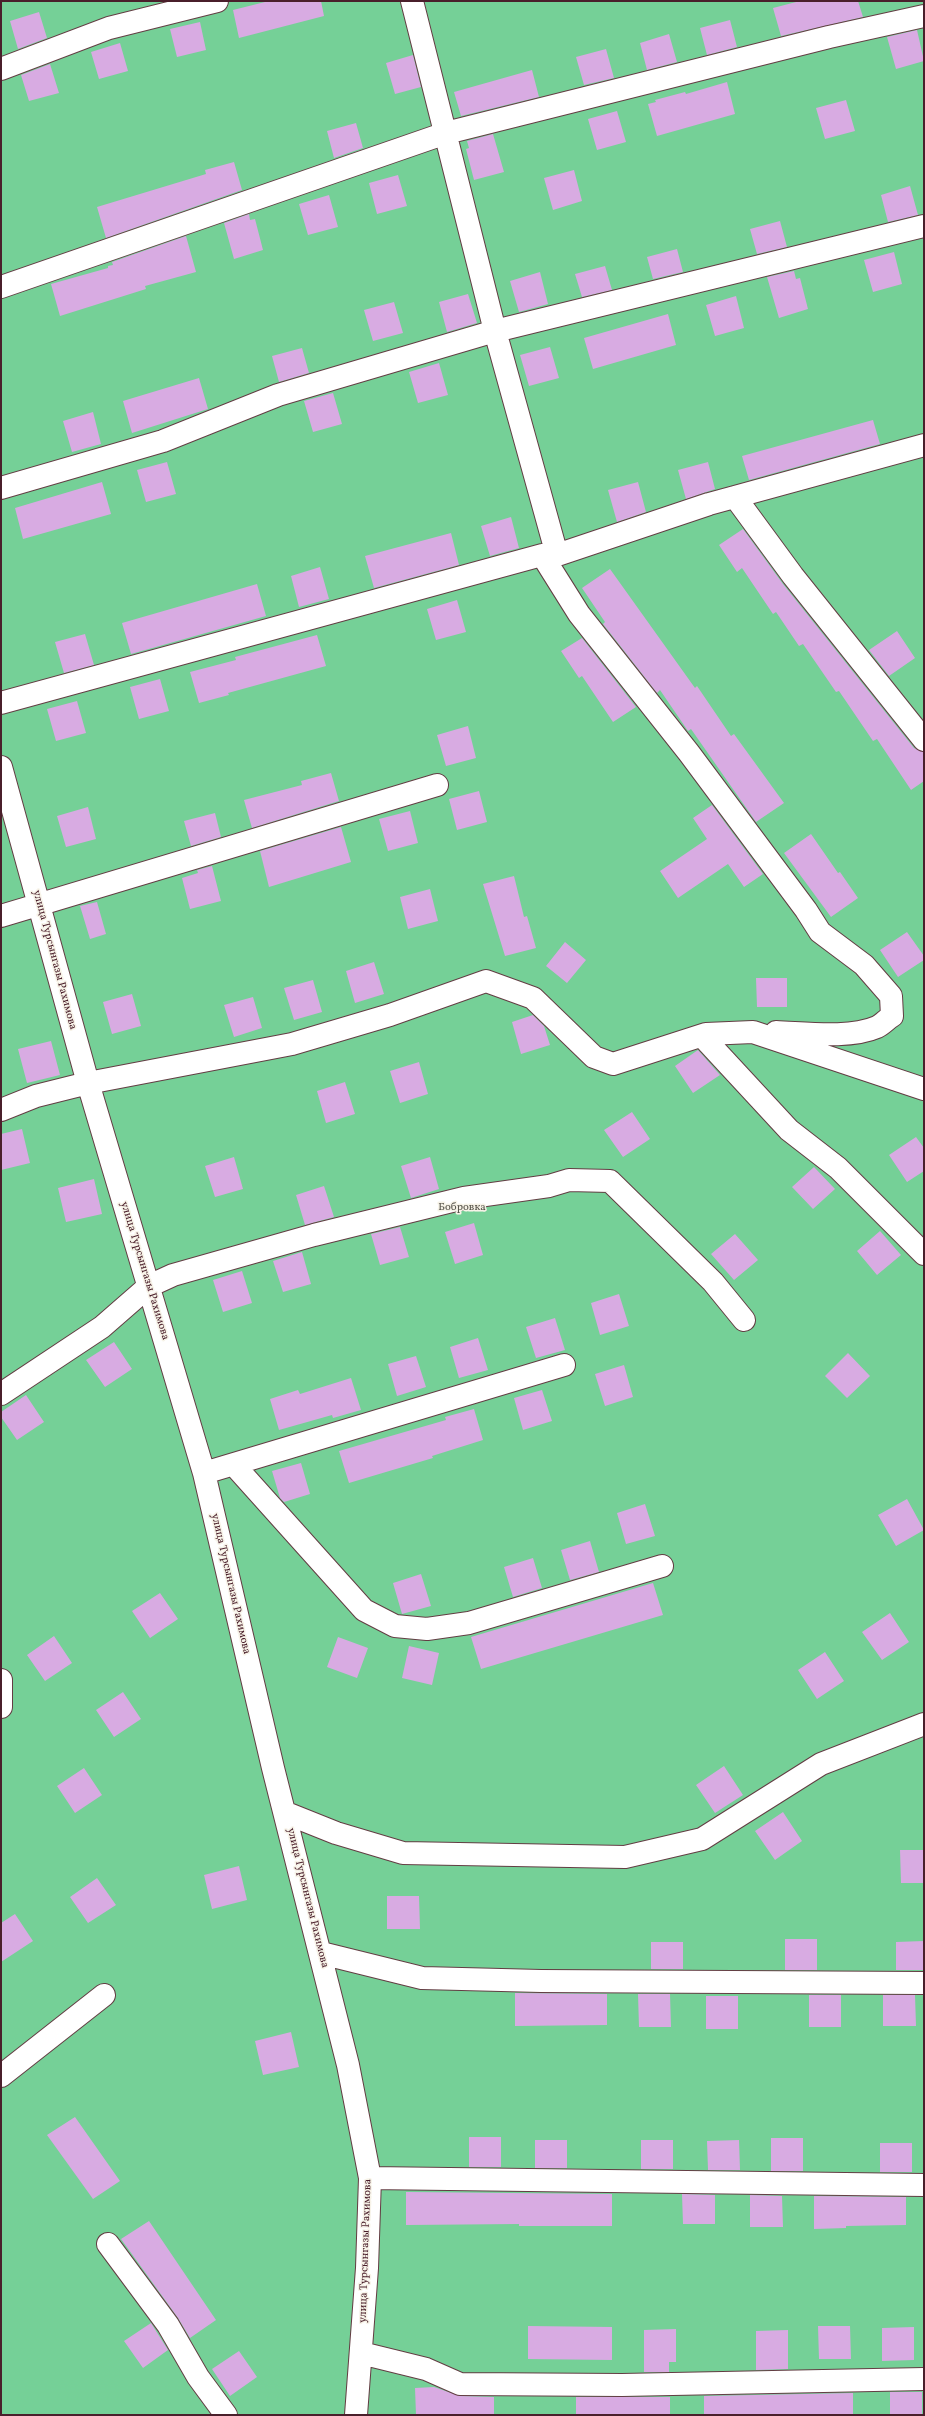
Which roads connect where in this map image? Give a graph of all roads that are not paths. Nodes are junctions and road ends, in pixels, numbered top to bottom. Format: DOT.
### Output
graph roads {
  1 [pos="217,1"];
  2 [pos="412,1"];
  3 [pos="924,16"];
  4 [pos="1,69"];
  5 [pos="446,133"];
  6 [pos="924,226"];
  7 [pos="1,287"];
  8 [pos="495,331"];
  9 [pos="924,445"];
  10 [pos="1,488"];
  11 [pos="735,497"];
  12 [pos="550,555"];
  13 [pos="1,703"];
  14 [pos="924,740"];
  15 [pos="1,767"];
  16 [pos="437,785"];
  17 [pos="39,904"];
  18 [pos="1,916"];
  19 [pos="753,1032"];
  20 [pos="702,1036"];
  21 [pos="88,1083"];
  22 [pos="924,1089"];
  23 [pos="1,1110"];
  24 [pos="924,1254"];
  25 [pos="149,1286"];
  26 [pos="744,1320"];
  27 [pos="564,1365"];
  28 [pos="1,1394"];
  29 [pos="234,1465"];
  30 [pos="204,1473"];
  31 [pos="662,1566"];
  32 [pos="1,1680"];
  33 [pos="1,1707"];
  34 [pos="924,1724"];
  35 [pos="286,1813"];
  36 [pos="320,1953"];
  37 [pos="924,1984"];
  38 [pos="104,1995"];
  39 [pos="1,2076"];
  40 [pos="370,2178"];
  41 [pos="924,2185"];
  42 [pos="108,2244"];
  43 [pos="361,2353"];
  44 [pos="924,2378"];
  45 [pos="226,2415"];
  46 [pos="356,2415"];
  1 -- 4 [label="street"];
  2 -- 5 [label="street"];
  3 -- 5 [label="street"];
  5 -- 7 [label="street"];
  5 -- 8 [label="street"];
  6 -- 8 [label="street"];
  8 -- 10 [label="street"];
  8 -- 12 [label="street"];
  9 -- 11 [label="street"];
  11 -- 12 [label="street"];
  11 -- 14 [label="street"];
  12 -- 13 [label="street"];
  12 -- 19 [label="street"];
  15 -- 17 [label="street, улица Турсынгазы Рахимова"];
  16 -- 17 [label="street"];
  17 -- 18 [label="street"];
  17 -- 21 [label="street, улица Турсынгазы Рахимова"];
  19 -- 20 [label="street"];
  19 -- 22 [label="street"];
  20 -- 21 [label="street"];
  20 -- 24 [label="street"];
  21 -- 23 [label="street"];
  21 -- 25 [label="street, улица Турсынгазы Рахимова"];
  25 -- 26 [label="street"];
  25 -- 28 [label="street"];
  25 -- 30 [label="street, улица Турсынгазы Рахимова"];
  27 -- 29 [label="street"];
  29 -- 30 [label="street"];
  29 -- 31 [label="street"];
  30 -- 35 [label="street, улица Турсынгазы Рахимова"];
  32 -- 33 [label="street"];
  34 -- 35 [label="street"];
  35 -- 36 [label="street, улица Турсынгазы Рахимова"];
  36 -- 37 [label="street"];
  36 -- 40 [label="street, улица Турсынгазы Рахимова"];
  38 -- 39 [label="street"];
  40 -- 41 [label="street"];
  40 -- 43 [label="street, улица Турсынгазы Рахимова"];
  42 -- 45 [label="street"];
  43 -- 44 [label="street"];
  43 -- 46 [label="street, улица Турсынгазы Рахимова"];
}
